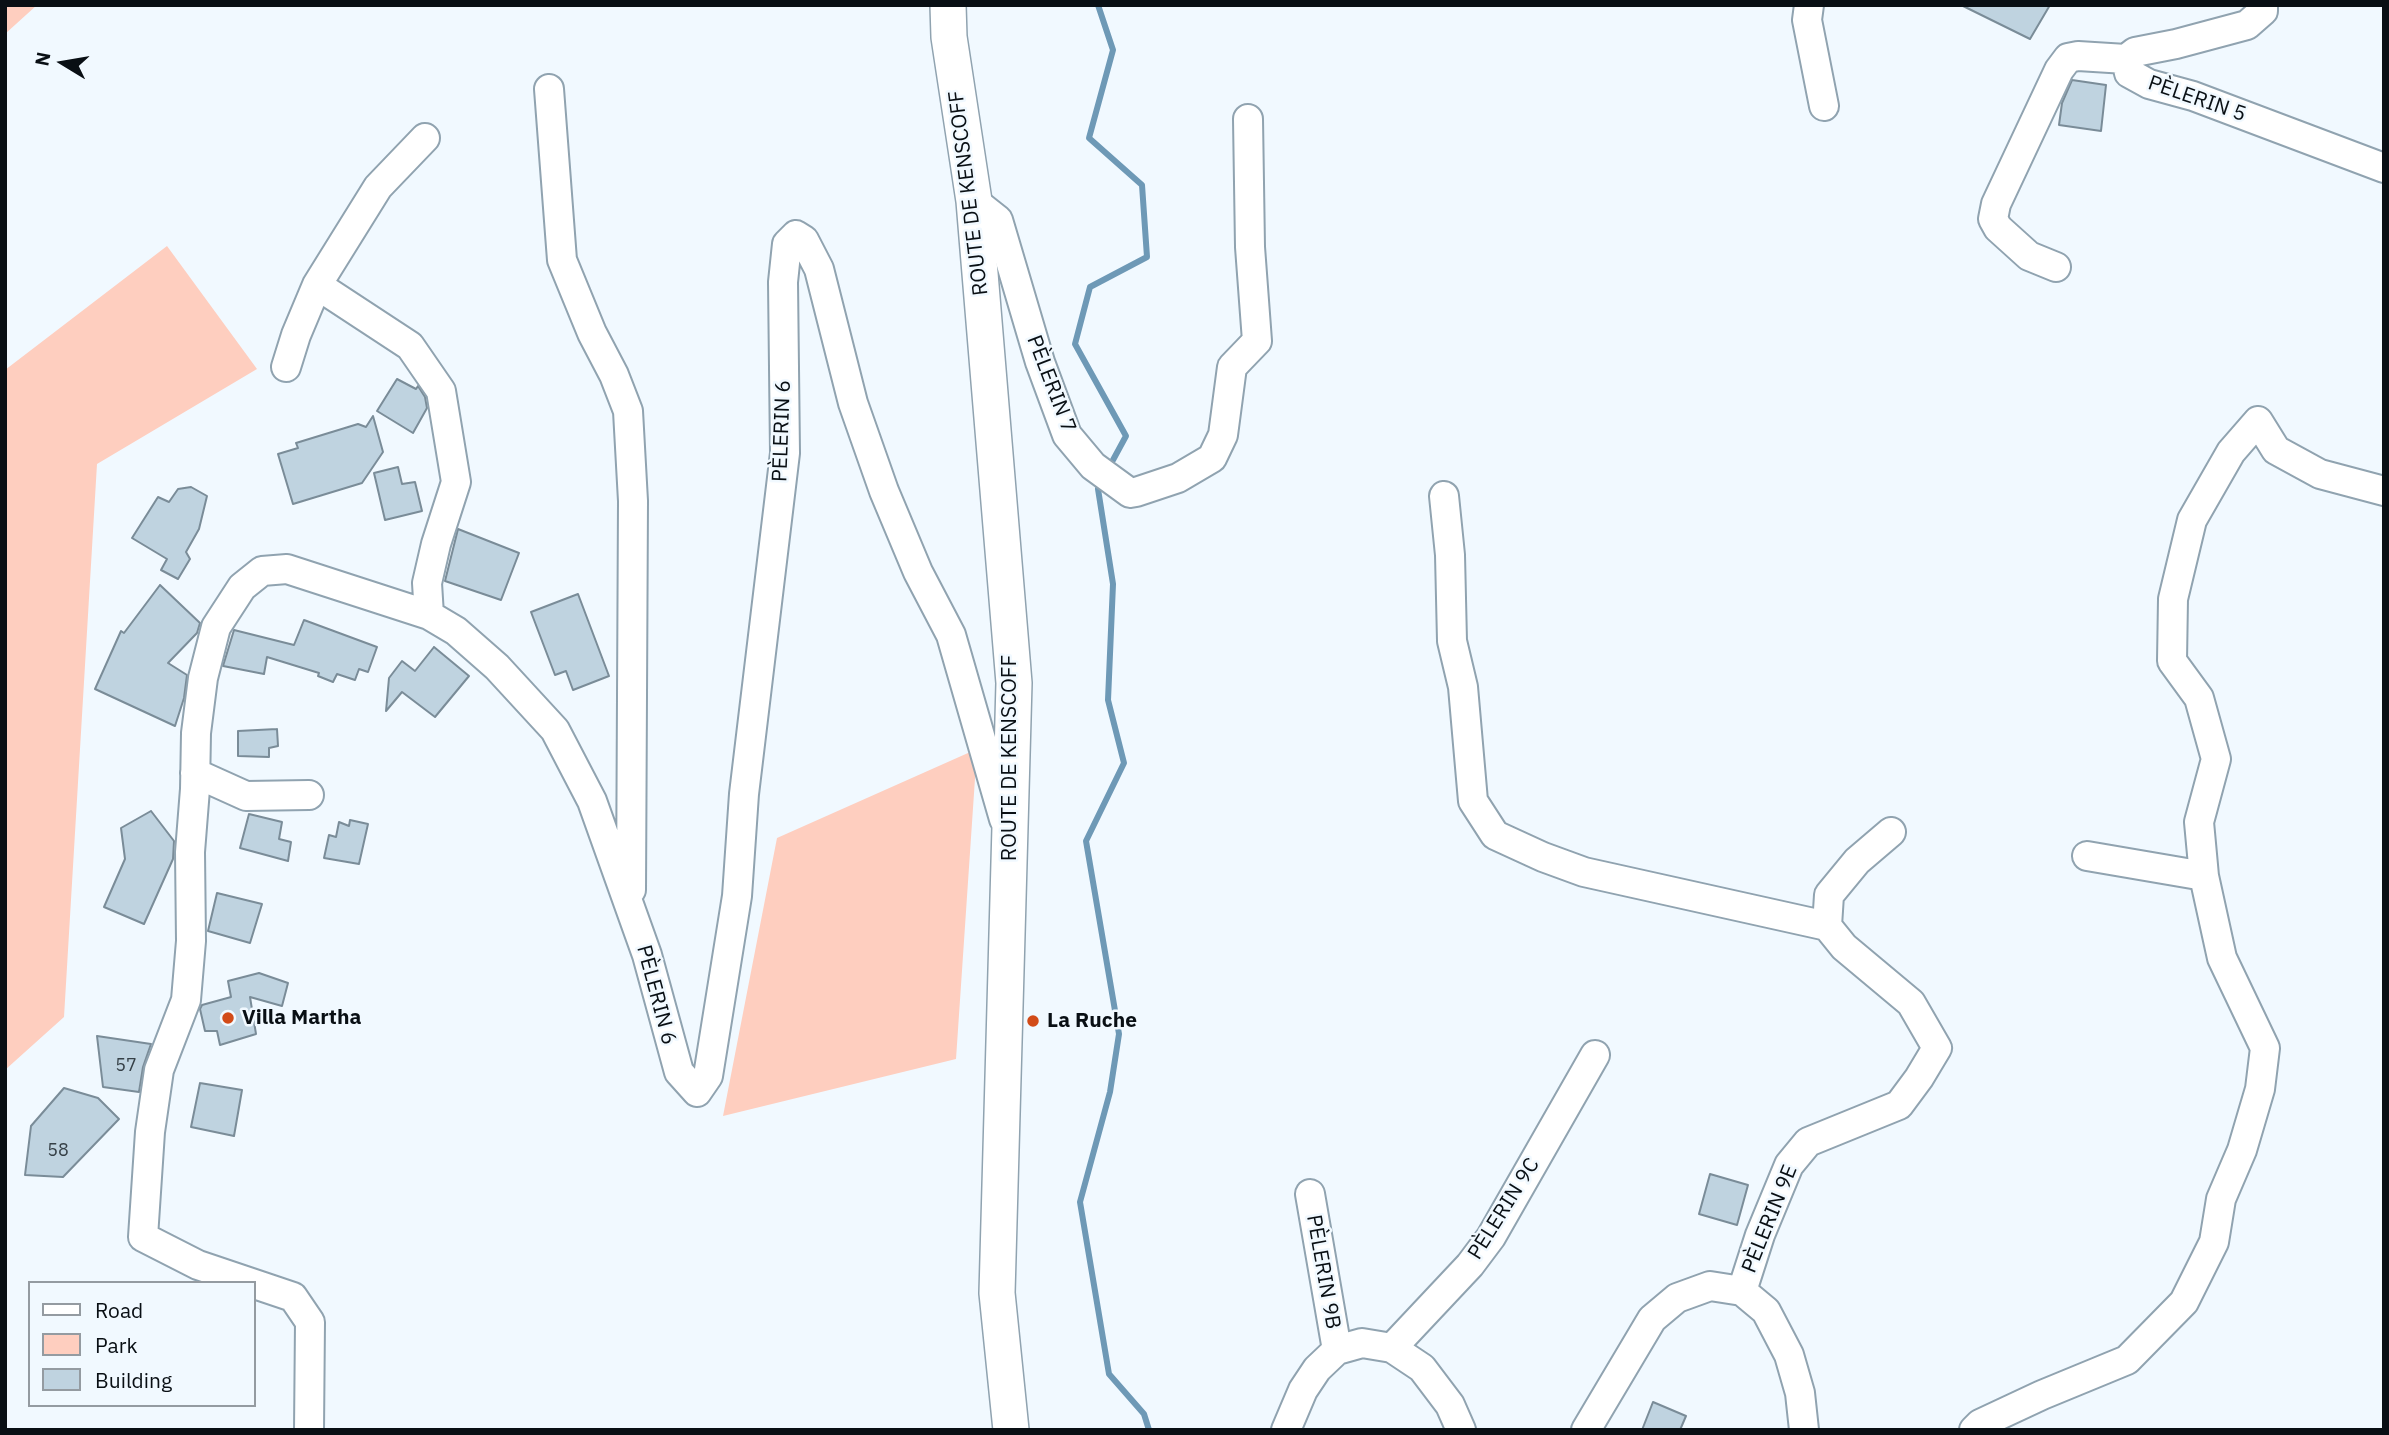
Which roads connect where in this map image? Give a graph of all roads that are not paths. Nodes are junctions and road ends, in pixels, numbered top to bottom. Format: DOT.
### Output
graph roads {
  1 [pos="948,5"];
  2 [pos="1809,5"];
  3 [pos="2263,5"];
  4 [pos="2126,59"];
  5 [pos="549,89"];
  6 [pos="1824,106"];
  7 [pos="1248,119"];
  8 [pos="425,138"];
  9 [pos="2384,168"];
  10 [pos="974,201"];
  11 [pos="2056,267"];
  12 [pos="317,285"];
  13 [pos="286,367"];
  14 [pos="2384,491"];
  15 [pos="1444,496"];
  16 [pos="429,615"];
  17 [pos="195,773"];
  18 [pos="309,795"];
  19 [pos="1891,832"];
  20 [pos="1010,838"];
  21 [pos="2087,856"];
  22 [pos="2204,876"];
  23 [pos="631,911"];
  24 [pos="1827,926"];
  25 [pos="1595,1055"];
  26 [pos="1310,1194"];
  27 [pos="246,1281"];
  28 [pos="256,1285"];
  29 [pos="1742,1291"];
  30 [pos="1392,1348"];
  31 [pos="1337,1350"];
  32 [pos="309,1430"];
  33 [pos="1011,1430"];
  34 [pos="1286,1430"];
  35 [pos="1461,1430"];
  36 [pos="1586,1430"];
  37 [pos="1804,1430"];
  38 [pos="1974,1430"];
  1 -- 10 [label="main road, ROUTE DE KENSCOFF"];
  2 -- 6 [label="street"];
  3 -- 4 [label="street, PÈLERIN 5"];
  4 -- 9 [label="street, PÈLERIN 5"];
  4 -- 11 [label="street"];
  5 -- 23 [label="street"];
  7 -- 10 [label="street, PÈLERIN 7"];
  8 -- 12 [label="street"];
  10 -- 20 [label="main road, ROUTE DE KENSCOFF"];
  12 -- 13 [label="street"];
  12 -- 16 [label="street"];
  14 -- 22 [label="street"];
  15 -- 24 [label="street"];
  16 -- 17 [label="street, PÈLERIN 6"];
  16 -- 23 [label="street, PÈLERIN 6"];
  17 -- 18 [label="street"];
  17 -- 27 [label="street, PÈLERIN 6"];
  19 -- 24 [label="street"];
  20 -- 23 [label="street, PÈLERIN 6"];
  20 -- 33 [label="main road, ROUTE DE KENSCOFF"];
  21 -- 22 [label="street"];
  22 -- 38 [label="street"];
  24 -- 29 [label="street, PÈLERIN 9E"];
  25 -- 30 [label="street, PÈLERIN 9C"];
  26 -- 31 [label="street, PÈLERIN 9B"];
  28 -- 32 [label="street, PÈLERIN 6"];
  29 -- 36 [label="street"];
  29 -- 37 [label="street"];
  30 -- 31 [label="street"];
  30 -- 35 [label="street"];
  31 -- 34 [label="street"];
}
